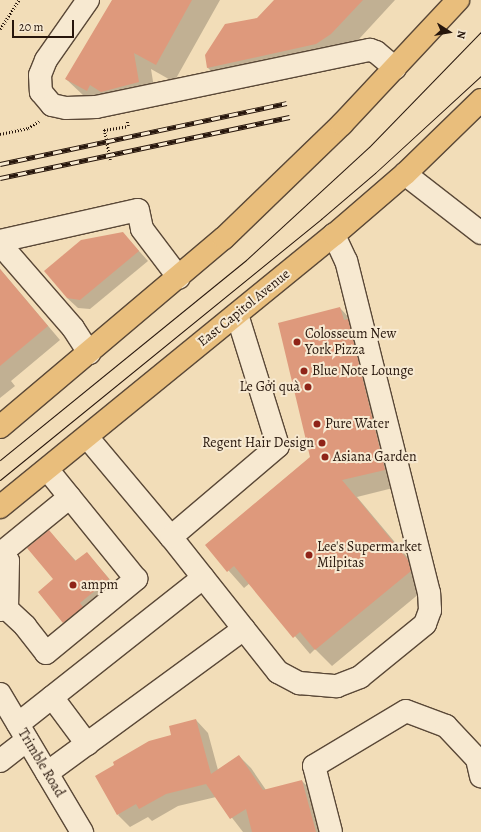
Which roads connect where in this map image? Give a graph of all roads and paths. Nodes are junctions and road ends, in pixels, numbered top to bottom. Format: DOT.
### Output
graph roads {
  1 [pos="19,0"];
  2 [pos="88,0"];
  3 [pos="458,0"];
  4 [pos="0,29"];
  5 [pos="395,68"];
  6 [pos="481,100"];
  7 [pos="52,105"];
  8 [pos="126,126"];
  9 [pos="0,134"];
  10 [pos="110,160"];
  11 [pos="405,174"];
  12 [pos="481,233"];
  13 [pos="334,235"];
  14 [pos="0,243"];
  15 [pos="179,278"];
  16 [pos="237,314"];
  17 [pos="89,353"];
  18 [pos="0,427"];
  19 [pos="87,437"];
  20 [pos="47,469"];
  21 [pos="70,497"];
  22 [pos="0,507"];
  23 [pos="171,537"];
  24 [pos="0,555"];
  25 [pos="203,578"];
  26 [pos="4,610"];
  27 [pos="244,629"];
  28 [pos="0,694"];
  29 [pos="52,697"];
  30 [pos="22,732"];
  31 [pos="87,744"];
  32 [pos="0,761"];
  33 [pos="480,765"];
  34 [pos="47,773"];
  35 [pos="82,832"];
  36 [pos="331,832"];
  1 -- 4 [label="path"];
  2 -- 7 [label="street"];
  3 -- 5 [label="main road"];
  5 -- 7 [label="street"];
  5 -- 15 [label="main road"];
  6 -- 11 [label="main road, East Capitol Avenue"];
  7 -- 9 [label="path"];
  8 -- 10 [label="path"];
  11 -- 12 [label="street"];
  11 -- 13 [label="main road, East Capitol Avenue"];
  13 -- 16 [label="main road, East Capitol Avenue"];
  13 -- 27 [label="street"];
  14 -- 15 [label="street"];
  14 -- 17 [label="street"];
  15 -- 17 [label="main road"];
  16 -- 19 [label="main road, East Capitol Avenue"];
  16 -- 23 [label="street"];
  17 -- 18 [label="main road"];
  19 -- 20 [label="main road, East Capitol Avenue"];
  19 -- 23 [label="street"];
  20 -- 21 [label="street"];
  20 -- 22 [label="main road, East Capitol Avenue"];
  21 -- 24 [label="street"];
  21 -- 26 [label="street"];
  23 -- 25 [label="street"];
  24 -- 26 [label="street"];
  25 -- 27 [label="street"];
  25 -- 29 [label="street"];
  27 -- 31 [label="street"];
  28 -- 30 [label="street, Trimble Road"];
  29 -- 30 [label="street"];
  29 -- 31 [label="street"];
  30 -- 32 [label="street"];
  30 -- 34 [label="street, Trimble Road"];
  31 -- 34 [label="street"];
  33 -- 36 [label="street"];
  34 -- 35 [label="street, Trimble Road"];
}
